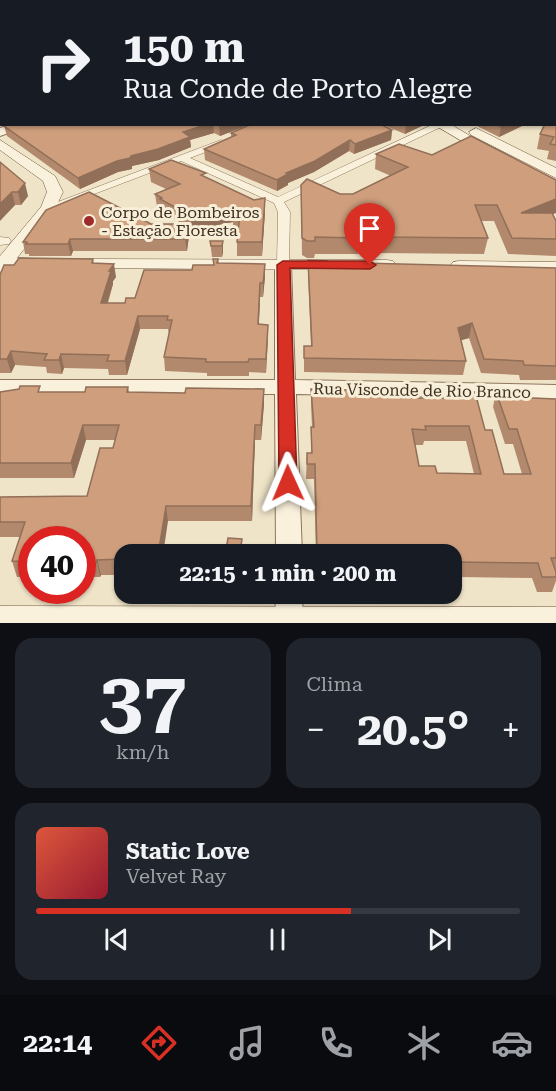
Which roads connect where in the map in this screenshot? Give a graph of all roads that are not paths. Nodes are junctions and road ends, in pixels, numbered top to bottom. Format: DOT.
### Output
graph roads {
  1 [pos="21,126"];
  2 [pos="437,126"];
  3 [pos="442,126"];
  4 [pos="465,126"];
  5 [pos="0,132"];
  6 [pos="236,137"];
  7 [pos="0,144"];
  8 [pos="0,156"];
  9 [pos="182,158"];
  10 [pos="556,174"];
  11 [pos="53,184"];
  12 [pos="556,188"];
  13 [pos="74,198"];
  14 [pos="279,201"];
  15 [pos="48,208"];
  16 [pos="2,252"];
  17 [pos="283,265"];
  18 [pos="405,266"];
  19 [pos="441,266"];
  20 [pos="556,267"];
  21 [pos="0,387"];
  22 [pos="287,387"];
  23 [pos="556,392"];
  24 [pos="289,544"];
  25 [pos="289,612"];
  26 [pos="0,620"];
  27 [pos="556,621"];
  1 -- 5 [label="street"];
  2 -- 14 [label="street"];
  3 -- 12 [label="main road"];
  4 -- 10 [label="main road"];
  6 -- 9 [label="street"];
  7 -- 11 [label="main road"];
  8 -- 16 [label="main road"];
  9 -- 13 [label="street"];
  9 -- 14 [label="street"];
  11 -- 13 [label="street"];
  11 -- 15 [label="main road"];
  13 -- 15 [label="street"];
  14 -- 17 [label="street"];
  15 -- 16 [label="main road"];
  16 -- 17 [label="main road"];
  17 -- 18 [label="main road"];
  17 -- 22 [label="street"];
  19 -- 20 [label="main road"];
  21 -- 22 [label="street, Rua Visconde de Rio Branco"];
  22 -- 23 [label="street, Rua Visconde de Rio Branco"];
  22 -- 24 [label="street"];
  25 -- 26 [label="main road"];
  25 -- 27 [label="main road"];
}
